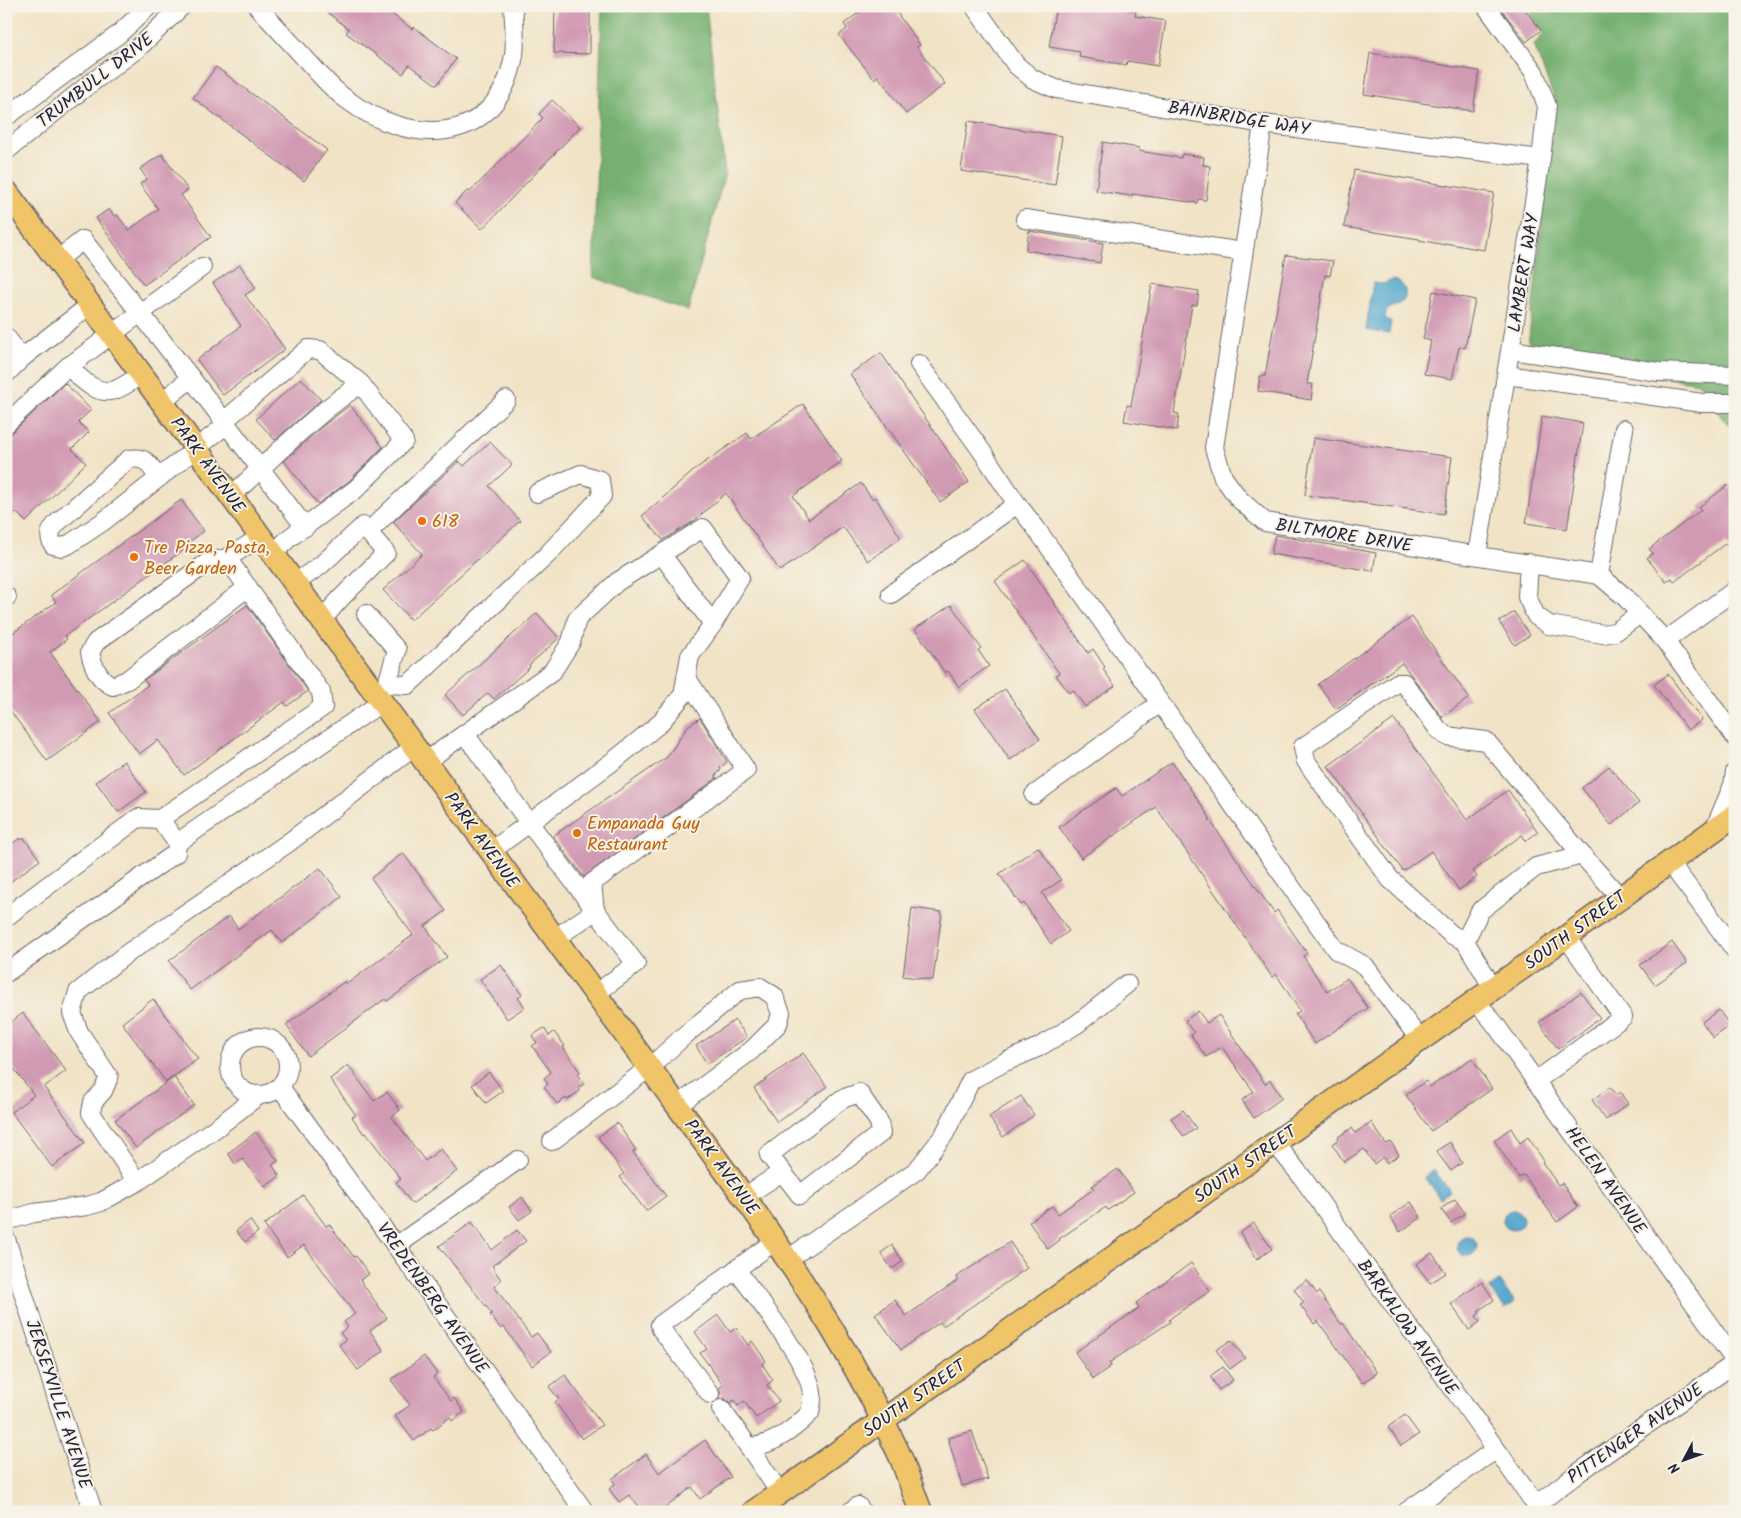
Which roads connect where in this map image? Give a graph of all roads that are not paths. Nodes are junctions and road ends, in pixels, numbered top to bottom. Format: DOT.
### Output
graph roads {
  1 [pos="149,6"];
  2 [pos="182,6"];
  3 [pos="256,6"];
  4 [pos="513,6"];
  5 [pos="974,6"];
  6 [pos="1486,6"];
  7 [pos="6,117"];
  8 [pos="1263,124"];
  9 [pos="6,151"];
  10 [pos="1541,159"];
  11 [pos="6,191"];
  12 [pos="1025,219"];
  13 [pos="1243,252"];
  14 [pos="57,260"];
  15 [pos="202,267"];
  16 [pos="90,305"];
  17 [pos="140,314"];
  18 [pos="112,335"];
  19 [pos="6,337"];
  20 [pos="1511,350"];
  21 [pos="22,358"];
  22 [pos="919,364"];
  23 [pos="68,366"];
  24 [pos="1630,368"];
  25 [pos="6,374"];
  26 [pos="1735,374"];
  27 [pos="142,375"];
  28 [pos="1507,375"];
  29 [pos="191,378"];
  30 [pos="361,384"];
  31 [pos="1626,392"];
  32 [pos="506,400"];
  33 [pos="162,402"];
  34 [pos="1735,403"];
  35 [pos="225,423"];
  36 [pos="6,424"];
  37 [pos="1624,429"];
  38 [pos="196,449"];
  39 [pos="261,468"];
  40 [pos="159,478"];
  41 [pos="537,492"];
  42 [pos="231,496"];
  43 [pos="1017,504"];
  44 [pos="305,527"];
  45 [pos="368,532"];
  46 [pos="267,546"];
  47 [pos="662,555"];
  48 [pos="1477,555"];
  49 [pos="227,558"];
  50 [pos="1529,563"];
  51 [pos="1599,574"];
  52 [pos="295,584"];
  53 [pos="248,588"];
  54 [pos="1735,590"];
  55 [pos="891,594"];
  56 [pos="366,614"];
  57 [pos="1640,614"];
  58 [pos="322,620"];
  59 [pos="713,624"];
  60 [pos="1664,641"];
  61 [pos="686,677"];
  62 [pos="382,693"];
  63 [pos="1160,702"];
  64 [pos="465,734"];
  65 [pos="1735,737"];
  66 [pos="419,754"];
  67 [pos="1735,772"];
  68 [pos="1034,795"];
  69 [pos="1735,815"];
  70 [pos="160,819"];
  71 [pos="530,824"];
  72 [pos="1714,830"];
  73 [pos="177,843"];
  74 [pos="490,852"];
  75 [pos="1582,855"];
  76 [pos="1670,863"];
  77 [pos="1620,897"];
  78 [pos="596,911"];
  79 [pos="6,917"];
  80 [pos="1566,937"];
  81 [pos="554,939"];
  82 [pos="1466,941"];
  83 [pos="1735,950"];
  84 [pos="6,974"];
  85 [pos="1127,984"];
  86 [pos="595,994"];
  87 [pos="1485,994"];
  88 [pos="1420,1040"];
  89 [pos="649,1068"];
  90 [pos="1536,1082"];
  91 [pos="280,1087"];
  92 [pos="259,1095"];
  93 [pos="677,1106"];
  94 [pos="552,1141"];
  95 [pos="1275,1143"];
  96 [pos="518,1160"];
  97 [pos="782,1172"];
  98 [pos="136,1182"];
  99 [pos="744,1197"];
  100 [pos="6,1221"];
  101 [pos="6,1240"];
  102 [pos="775,1241"];
  103 [pos="396,1246"];
  104 [pos="788,1260"];
  105 [pos="736,1268"];
  106 [pos="1735,1362"];
  107 [pos="710,1394"];
  108 [pos="721,1409"];
  109 [pos="882,1420"];
  110 [pos="749,1447"];
  111 [pos="1495,1450"];
  112 [pos="780,1493"];
  113 [pos="1538,1509"];
  114 [pos="93,1512"];
  115 [pos="585,1512"];
  116 [pos="753,1512"];
  117 [pos="850,1512"];
  118 [pos="862,1512"];
  119 [pos="921,1512"];
  120 [pos="1406,1512"];
  1 -- 7 [label="street, TRUMBULL DRIVE"];
  2 -- 9 [label="street, TRUMBULL DRIVE"];
  3 -- 4 [label="street"];
  5 -- 8 [label="street, BAINBRIDGE WAY"];
  6 -- 10 [label="street, LAMBERT WAY"];
  8 -- 10 [label="street, BAINBRIDGE WAY"];
  8 -- 13 [label="street, BILTMORE DRIVE"];
  10 -- 20 [label="street, LAMBERT WAY"];
  11 -- 14 [label="main road, PARK AVENUE"];
  12 -- 13 [label="street"];
  13 -- 48 [label="street, BILTMORE DRIVE"];
  14 -- 16 [label="main road, PARK AVENUE"];
  14 -- 17 [label="street"];
  15 -- 17 [label="street"];
  16 -- 18 [label="main road, PARK AVENUE"];
  16 -- 21 [label="street"];
  17 -- 18 [label="street"];
  17 -- 29 [label="street"];
  18 -- 23 [label="street"];
  18 -- 27 [label="main road, PARK AVENUE"];
  19 -- 21 [label="street"];
  20 -- 24 [label="street"];
  20 -- 28 [label="street, LAMBERT WAY"];
  21 -- 25 [label="street"];
  22 -- 43 [label="street"];
  23 -- 27 [label="street"];
  23 -- 36 [label="street"];
  24 -- 26 [label="street"];
  24 -- 31 [label="street"];
  27 -- 33 [label="main road, PARK AVENUE"];
  28 -- 31 [label="street"];
  28 -- 48 [label="street, LAMBERT WAY"];
  29 -- 33 [label="street"];
  29 -- 35 [label="street"];
  30 -- 35 [label="street"];
  30 -- 39 [label="street"];
  30 -- 44 [label="street"];
  31 -- 34 [label="street"];
  32 -- 45 [label="street"];
  33 -- 38 [label="main road, PARK AVENUE"];
  35 -- 38 [label="street"];
  35 -- 39 [label="street"];
  37 -- 51 [label="street"];
  38 -- 40 [label="street"];
  38 -- 42 [label="main road, PARK AVENUE"];
  39 -- 42 [label="street"];
  39 -- 44 [label="street"];
  40 -- 40 [label="street"];
  41 -- 62 [label="street"];
  42 -- 46 [label="main road, PARK AVENUE"];
  43 -- 55 [label="street"];
  43 -- 63 [label="street"];
  44 -- 46 [label="street"];
  45 -- 52 [label="street"];
  45 -- 58 [label="street"];
  46 -- 49 [label="street"];
  46 -- 52 [label="main road, PARK AVENUE"];
  47 -- 59 [label="street"];
  47 -- 59 [label="street"];
  47 -- 64 [label="street"];
  48 -- 50 [label="street, BILTMORE DRIVE"];
  49 -- 53 [label="street"];
  49 -- 53 [label="street"];
  50 -- 51 [label="street, BILTMORE DRIVE"];
  50 -- 57 [label="street"];
  51 -- 57 [label="street"];
  52 -- 58 [label="main road, PARK AVENUE"];
  53 -- 70 [label="street"];
  54 -- 60 [label="street"];
  56 -- 62 [label="street"];
  57 -- 60 [label="street"];
  58 -- 62 [label="main road, PARK AVENUE"];
  59 -- 61 [label="street"];
  60 -- 65 [label="street"];
  61 -- 71 [label="street"];
  61 -- 78 [label="street"];
  62 -- 66 [label="main road, PARK AVENUE"];
  62 -- 73 [label="street"];
  63 -- 68 [label="street"];
  63 -- 88 [label="street"];
  64 -- 66 [label="street"];
  64 -- 71 [label="street"];
  66 -- 74 [label="main road, PARK AVENUE"];
  66 -- 98 [label="street"];
  67 -- 72 [label="street"];
  69 -- 72 [label="main road, SOUTH STREET"];
  70 -- 73 [label="street"];
  70 -- 79 [label="street"];
  71 -- 74 [label="street"];
  71 -- 78 [label="street"];
  72 -- 76 [label="main road, SOUTH STREET"];
  73 -- 84 [label="street"];
  74 -- 81 [label="main road, PARK AVENUE"];
  75 -- 77 [label="street"];
  75 -- 82 [label="street"];
  75 -- 82 [label="street"];
  76 -- 77 [label="main road, SOUTH STREET"];
  76 -- 83 [label="street"];
  77 -- 80 [label="main road, SOUTH STREET"];
  78 -- 81 [label="street"];
  78 -- 86 [label="street"];
  80 -- 87 [label="main road, SOUTH STREET"];
  80 -- 90 [label="street"];
  81 -- 86 [label="main road, PARK AVENUE"];
  82 -- 87 [label="street, HELEN AVENUE"];
  85 -- 104 [label="street"];
  86 -- 89 [label="main road, PARK AVENUE"];
  87 -- 88 [label="main road, SOUTH STREET"];
  87 -- 90 [label="street, HELEN AVENUE"];
  88 -- 95 [label="main road, SOUTH STREET"];
  89 -- 93 [label="main road, PARK AVENUE"];
  89 -- 93 [label="street"];
  89 -- 94 [label="street"];
  90 -- 106 [label="street, HELEN AVENUE"];
  91 -- 92 [label="street"];
  91 -- 92 [label="street"];
  91 -- 103 [label="street, VREDENBERG AVENUE"];
  92 -- 98 [label="street"];
  93 -- 99 [label="main road, PARK AVENUE"];
  95 -- 109 [label="main road, SOUTH STREET"];
  95 -- 111 [label="street, BARKALOW AVENUE"];
  96 -- 103 [label="street"];
  97 -- 97 [label="street"];
  97 -- 99 [label="street"];
  98 -- 100 [label="street"];
  99 -- 102 [label="main road, PARK AVENUE"];
  101 -- 114 [label="street, JERSEYVILLE AVENUE"];
  102 -- 104 [label="main road, PARK AVENUE"];
  102 -- 105 [label="street"];
  103 -- 115 [label="street, VREDENBERG AVENUE"];
  104 -- 109 [label="main road, PARK AVENUE"];
  105 -- 107 [label="street"];
  105 -- 110 [label="street"];
  106 -- 113 [label="street, PITTENGER AVENUE"];
  108 -- 110 [label="street"];
  109 -- 112 [label="main road, SOUTH STREET"];
  109 -- 119 [label="main road, PARK AVENUE"];
  110 -- 112 [label="street"];
  111 -- 113 [label="street, BARKALOW AVENUE"];
  111 -- 120 [label="street"];
  112 -- 116 [label="main road, SOUTH STREET"];
  117 -- 118 [label="street"];
}
